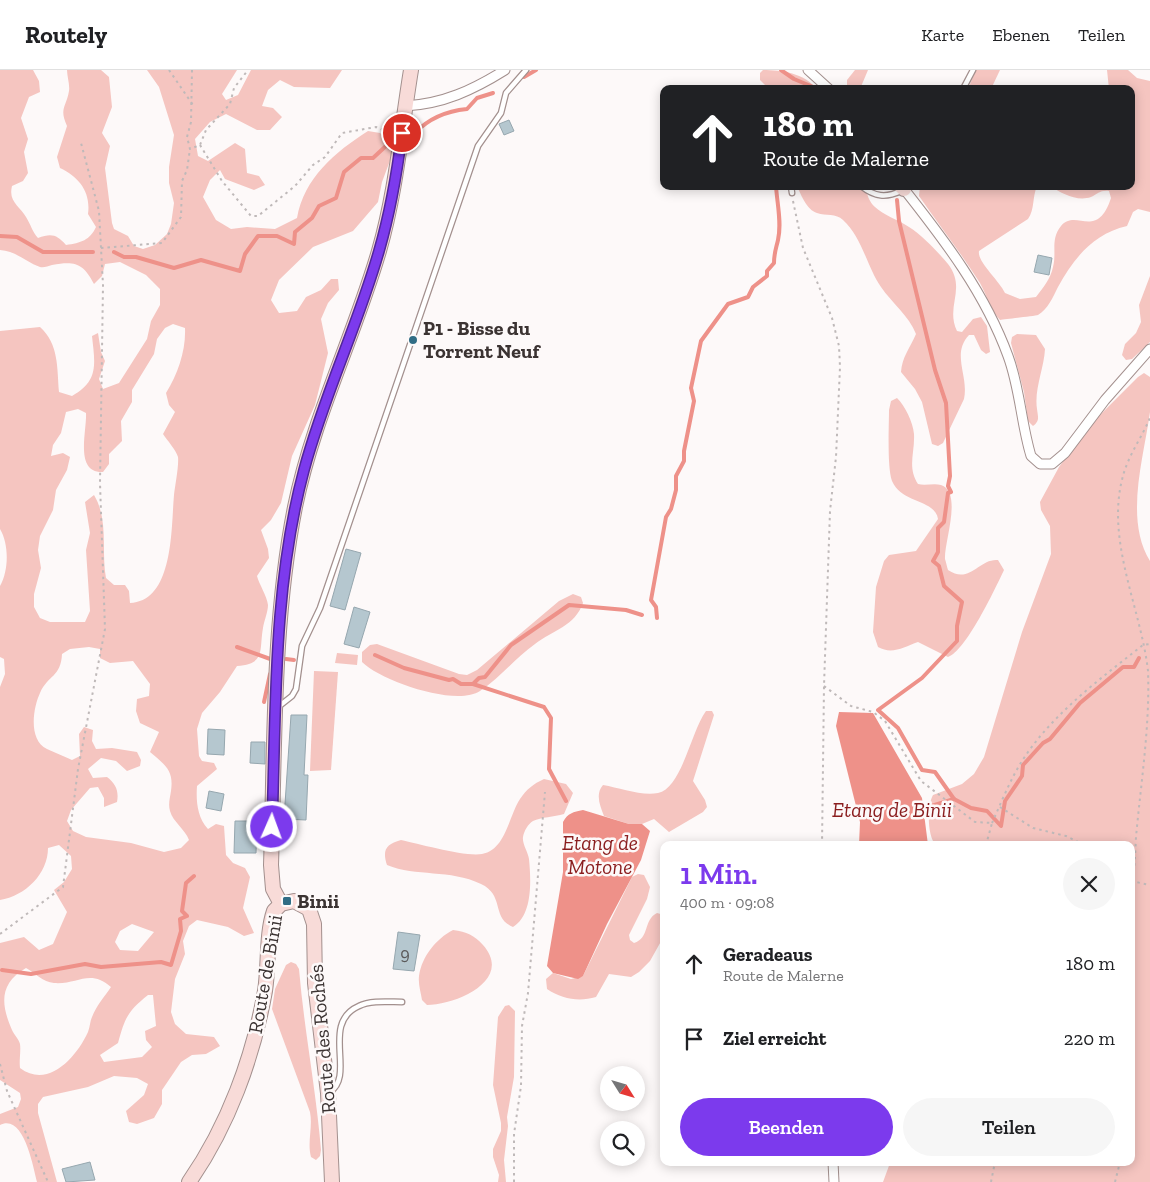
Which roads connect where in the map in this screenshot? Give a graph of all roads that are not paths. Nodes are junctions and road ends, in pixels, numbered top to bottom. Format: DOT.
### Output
graph roads {
  1 [pos="411,70"];
  2 [pos="505,70"];
  3 [pos="526,70"];
  4 [pos="808,70"];
  5 [pos="974,70"];
  6 [pos="825,85"];
  7 [pos="965,85"];
  8 [pos="405,106"];
  9 [pos="792,190"];
  10 [pos="867,190"];
  11 [pos="899,190"];
  12 [pos="904,190"];
  13 [pos="792,193"];
  14 [pos="1150,349"];
  15 [pos="276,708"];
  16 [pos="298,902"];
  17 [pos="281,904"];
  18 [pos="402,1002"];
  19 [pos="328,1093"];
  20 [pos="833,1166"];
  21 [pos="189,1182"];
  22 [pos="332,1182"];
  23 [pos="834,1182"];
  1 -- 8 [label="street, Route de Binii"];
  2 -- 8 [label="street"];
  3 -- 15 [label="lane"];
  4 -- 6 [label="street"];
  5 -- 7 [label="lane"];
  8 -- 15 [label="street, Route de Binii"];
  9 -- 13 [label="lane"];
  10 -- 11 [label="lane"];
  12 -- 14 [label="street"];
  15 -- 17 [label="street, Route de Binii"];
  16 -- 17 [label="street, Route de Binii"];
  16 -- 19 [label="street, Route des Rochés"];
  17 -- 21 [label="street, Route de Binii"];
  18 -- 19 [label="lane"];
  19 -- 22 [label="street, Route des Rochés"];
  20 -- 23 [label="street"];
}
